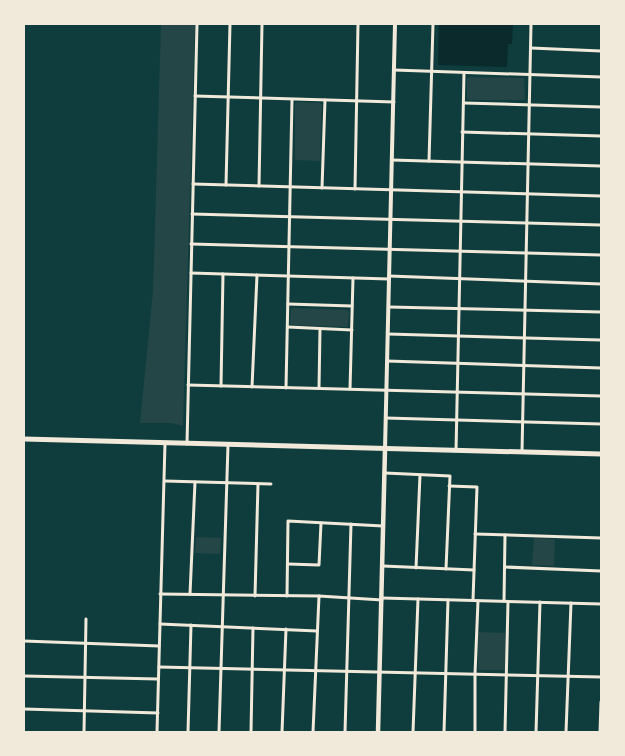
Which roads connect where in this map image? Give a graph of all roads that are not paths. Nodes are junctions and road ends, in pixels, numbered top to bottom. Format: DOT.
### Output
graph roads {
  1 [pos="197,24"];
  2 [pos="230,24"];
  3 [pos="262,24"];
  4 [pos="358,24"];
  5 [pos="396,24"];
  6 [pos="433,24"];
  7 [pos="531,24"];
  8 [pos="531,48"];
  9 [pos="601,51"];
  10 [pos="394,70"];
  11 [pos="431,71"];
  12 [pos="464,72"];
  13 [pos="530,75"];
  14 [pos="601,77"];
  15 [pos="195,96"];
  16 [pos="228,97"];
  17 [pos="260,98"];
  18 [pos="292,100"];
  19 [pos="325,100"];
  20 [pos="357,101"];
  21 [pos="394,102"];
  22 [pos="464,103"];
  23 [pos="530,104"];
  24 [pos="601,107"];
  25 [pos="462,132"];
  26 [pos="530,133"];
  27 [pos="601,136"];
  28 [pos="392,160"];
  29 [pos="429,161"];
  30 [pos="461,162"];
  31 [pos="529,164"];
  32 [pos="601,166"];
  33 [pos="193,184"];
  34 [pos="226,185"];
  35 [pos="259,186"];
  36 [pos="291,187"];
  37 [pos="322,188"];
  38 [pos="355,189"];
  39 [pos="392,191"];
  40 [pos="460,192"];
  41 [pos="528,194"];
  42 [pos="601,196"];
  43 [pos="192,214"];
  44 [pos="290,216"];
  45 [pos="391,218"];
  46 [pos="460,221"];
  47 [pos="528,222"];
  48 [pos="601,225"];
  49 [pos="192,244"];
  50 [pos="290,246"];
  51 [pos="390,250"];
  52 [pos="459,252"];
  53 [pos="527,253"];
  54 [pos="601,256"];
  55 [pos="191,273"];
  56 [pos="223,274"];
  57 [pos="257,275"];
  58 [pos="289,276"];
  59 [pos="389,277"];
  60 [pos="353,278"];
  61 [pos="459,280"];
  62 [pos="526,282"];
  63 [pos="601,284"];
  64 [pos="288,304"];
  65 [pos="352,306"];
  66 [pos="389,307"];
  67 [pos="458,308"];
  68 [pos="525,310"];
  69 [pos="601,312"];
  70 [pos="288,327"];
  71 [pos="320,329"];
  72 [pos="352,330"];
  73 [pos="388,334"];
  74 [pos="458,336"];
  75 [pos="525,337"];
  76 [pos="601,340"];
  77 [pos="387,361"];
  78 [pos="457,364"];
  79 [pos="524,365"];
  80 [pos="601,368"];
  81 [pos="188,385"];
  82 [pos="221,386"];
  83 [pos="252,387"];
  84 [pos="286,388"];
  85 [pos="319,388"];
  86 [pos="350,389"];
  87 [pos="387,390"];
  88 [pos="457,392"];
  89 [pos="523,393"];
  90 [pos="601,396"];
  91 [pos="386,418"];
  92 [pos="456,420"];
  93 [pos="522,421"];
  94 [pos="601,424"];
  95 [pos="24,439"];
  96 [pos="165,443"];
  97 [pos="187,444"];
  98 [pos="228,445"];
  99 [pos="385,449"];
  100 [pos="456,451"];
  101 [pos="522,452"];
  102 [pos="601,454"];
  103 [pos="385,473"];
  104 [pos="420,475"];
  105 [pos="165,481"];
  106 [pos="195,482"];
  107 [pos="226,484"];
  108 [pos="258,484"];
  109 [pos="271,484"];
  110 [pos="450,486"];
  111 [pos="321,522"];
  112 [pos="351,524"];
  113 [pos="384,526"];
  114 [pos="475,534"];
  115 [pos="505,535"];
  116 [pos="601,538"];
  117 [pos="288,564"];
  118 [pos="383,566"];
  119 [pos="505,567"];
  120 [pos="416,568"];
  121 [pos="446,569"];
  122 [pos="474,570"];
  123 [pos="601,571"];
  124 [pos="160,594"];
  125 [pos="190,594"];
  126 [pos="223,595"];
  127 [pos="255,596"];
  128 [pos="287,596"];
  129 [pos="318,596"];
  130 [pos="349,598"];
  131 [pos="382,599"];
  132 [pos="418,599"];
  133 [pos="448,600"];
  134 [pos="473,600"];
  135 [pos="478,601"];
  136 [pos="506,601"];
  137 [pos="540,602"];
  138 [pos="571,603"];
  139 [pos="601,604"];
  140 [pos="86,619"];
  141 [pos="160,624"];
  142 [pos="191,625"];
  143 [pos="222,626"];
  144 [pos="253,628"];
  145 [pos="286,629"];
  146 [pos="317,631"];
  147 [pos="24,641"];
  148 [pos="86,644"];
  149 [pos="159,646"];
  150 [pos="159,667"];
  151 [pos="190,668"];
  152 [pos="220,668"];
  153 [pos="253,669"];
  154 [pos="283,670"];
  155 [pos="315,671"];
  156 [pos="347,672"];
  157 [pos="380,672"];
  158 [pos="414,673"];
  159 [pos="445,674"];
  160 [pos="474,674"];
  161 [pos="507,675"];
  162 [pos="24,676"];
  163 [pos="537,676"];
  164 [pos="567,677"];
  165 [pos="601,677"];
  166 [pos="84,678"];
  167 [pos="158,679"];
  168 [pos="601,702"];
  169 [pos="24,709"];
  170 [pos="84,711"];
  171 [pos="158,713"];
  172 [pos="84,732"];
  173 [pos="157,732"];
  174 [pos="188,732"];
  175 [pos="219,732"];
  176 [pos="251,732"];
  177 [pos="282,732"];
  178 [pos="313,732"];
  179 [pos="345,732"];
  180 [pos="378,732"];
  181 [pos="413,732"];
  182 [pos="444,732"];
  183 [pos="475,732"];
  184 [pos="505,732"];
  185 [pos="536,732"];
  186 [pos="566,732"];
  187 [pos="600,732"];
  1 -- 15 [label="street"];
  2 -- 16 [label="street"];
  3 -- 17 [label="street"];
  4 -- 20 [label="street"];
  5 -- 10 [label="street"];
  6 -- 11 [label="street"];
  7 -- 8 [label="street"];
  8 -- 9 [label="street"];
  8 -- 13 [label="street"];
  10 -- 11 [label="street"];
  10 -- 21 [label="street"];
  11 -- 12 [label="street"];
  11 -- 29 [label="street"];
  12 -- 13 [label="street"];
  12 -- 22 [label="street"];
  13 -- 14 [label="street"];
  13 -- 23 [label="street"];
  15 -- 16 [label="street"];
  15 -- 33 [label="street"];
  16 -- 17 [label="street"];
  16 -- 34 [label="street"];
  17 -- 18 [label="street"];
  17 -- 35 [label="street"];
  18 -- 19 [label="street"];
  18 -- 36 [label="street"];
  19 -- 20 [label="street"];
  19 -- 37 [label="street"];
  20 -- 21 [label="street"];
  20 -- 38 [label="street"];
  21 -- 28 [label="street"];
  22 -- 23 [label="street"];
  22 -- 25 [label="street"];
  23 -- 24 [label="street"];
  23 -- 26 [label="street"];
  25 -- 26 [label="street"];
  25 -- 30 [label="street"];
  26 -- 27 [label="street"];
  26 -- 31 [label="street"];
  28 -- 29 [label="street"];
  28 -- 39 [label="street"];
  29 -- 30 [label="street"];
  30 -- 31 [label="street"];
  30 -- 40 [label="street"];
  31 -- 32 [label="street"];
  31 -- 41 [label="street"];
  33 -- 34 [label="street"];
  33 -- 43 [label="street"];
  34 -- 35 [label="street"];
  35 -- 36 [label="street"];
  36 -- 37 [label="street"];
  36 -- 44 [label="street"];
  37 -- 38 [label="street"];
  38 -- 39 [label="street"];
  39 -- 40 [label="street"];
  39 -- 45 [label="street"];
  40 -- 41 [label="street"];
  40 -- 46 [label="street"];
  41 -- 42 [label="street"];
  41 -- 47 [label="street"];
  43 -- 44 [label="street"];
  43 -- 49 [label="street"];
  44 -- 45 [label="street"];
  44 -- 50 [label="street"];
  45 -- 46 [label="street"];
  45 -- 51 [label="street"];
  46 -- 47 [label="street"];
  46 -- 52 [label="street"];
  47 -- 48 [label="street"];
  47 -- 53 [label="street"];
  49 -- 50 [label="street"];
  49 -- 55 [label="street"];
  50 -- 51 [label="street"];
  50 -- 58 [label="street"];
  51 -- 52 [label="street"];
  51 -- 59 [label="street"];
  52 -- 53 [label="street"];
  52 -- 61 [label="street"];
  53 -- 54 [label="street"];
  53 -- 62 [label="street"];
  55 -- 56 [label="street"];
  55 -- 81 [label="street"];
  56 -- 57 [label="street"];
  56 -- 82 [label="street"];
  57 -- 58 [label="street"];
  57 -- 83 [label="street"];
  58 -- 60 [label="street"];
  58 -- 64 [label="street"];
  59 -- 60 [label="street"];
  59 -- 61 [label="street"];
  59 -- 66 [label="street"];
  60 -- 65 [label="street"];
  61 -- 62 [label="street"];
  61 -- 67 [label="street"];
  62 -- 63 [label="street"];
  62 -- 68 [label="street"];
  64 -- 65 [label="street"];
  64 -- 70 [label="street"];
  65 -- 72 [label="street"];
  66 -- 67 [label="street"];
  66 -- 73 [label="street"];
  67 -- 68 [label="street"];
  67 -- 74 [label="street"];
  68 -- 69 [label="street"];
  68 -- 75 [label="street"];
  70 -- 71 [label="street"];
  70 -- 84 [label="street"];
  71 -- 72 [label="street"];
  71 -- 85 [label="street"];
  72 -- 86 [label="street"];
  73 -- 74 [label="street"];
  73 -- 77 [label="street"];
  74 -- 75 [label="street"];
  74 -- 78 [label="street"];
  75 -- 76 [label="street"];
  75 -- 79 [label="street"];
  77 -- 78 [label="street"];
  77 -- 87 [label="street"];
  78 -- 79 [label="street"];
  78 -- 88 [label="street"];
  79 -- 80 [label="street"];
  79 -- 89 [label="street"];
  81 -- 82 [label="street"];
  81 -- 97 [label="street"];
  82 -- 83 [label="street"];
  83 -- 84 [label="street"];
  84 -- 85 [label="street"];
  85 -- 86 [label="street"];
  86 -- 87 [label="street"];
  87 -- 88 [label="street"];
  87 -- 91 [label="street"];
  88 -- 89 [label="street"];
  88 -- 92 [label="street"];
  89 -- 90 [label="street"];
  89 -- 93 [label="street"];
  91 -- 92 [label="street"];
  91 -- 99 [label="street"];
  92 -- 93 [label="street"];
  92 -- 100 [label="street"];
  93 -- 94 [label="street"];
  93 -- 101 [label="street"];
  95 -- 96 [label="main road"];
  96 -- 97 [label="main road"];
  96 -- 105 [label="street"];
  97 -- 98 [label="main road"];
  98 -- 99 [label="main road"];
  98 -- 107 [label="street"];
  99 -- 100 [label="main road"];
  99 -- 103 [label="main road"];
  100 -- 101 [label="main road"];
  101 -- 102 [label="main road"];
  103 -- 104 [label="street"];
  103 -- 113 [label="main road"];
  104 -- 110 [label="street"];
  104 -- 120 [label="street"];
  105 -- 106 [label="street"];
  105 -- 124 [label="street"];
  106 -- 107 [label="street"];
  106 -- 125 [label="street"];
  107 -- 108 [label="street"];
  107 -- 126 [label="street"];
  108 -- 109 [label="street"];
  108 -- 127 [label="street"];
  110 -- 114 [label="street"];
  110 -- 121 [label="street"];
  111 -- 112 [label="street"];
  111 -- 117 [label="street"];
  111 -- 117 [label="street"];
  112 -- 113 [label="street"];
  112 -- 130 [label="street"];
  113 -- 118 [label="main road"];
  114 -- 115 [label="street"];
  114 -- 122 [label="street"];
  115 -- 116 [label="street"];
  115 -- 119 [label="street"];
  117 -- 128 [label="street"];
  118 -- 120 [label="street"];
  118 -- 131 [label="main road"];
  119 -- 123 [label="street"];
  119 -- 136 [label="street"];
  120 -- 121 [label="street"];
  121 -- 122 [label="street"];
  122 -- 134 [label="street"];
  124 -- 125 [label="street"];
  124 -- 141 [label="street"];
  125 -- 126 [label="street"];
  126 -- 127 [label="street"];
  126 -- 143 [label="street"];
  127 -- 128 [label="street"];
  128 -- 129 [label="street"];
  129 -- 130 [label="street"];
  129 -- 146 [label="street"];
  130 -- 131 [label="street"];
  130 -- 156 [label="street"];
  131 -- 132 [label="street"];
  131 -- 157 [label="main road"];
  132 -- 133 [label="street"];
  132 -- 158 [label="street"];
  133 -- 134 [label="street"];
  133 -- 159 [label="street"];
  134 -- 135 [label="street"];
  135 -- 136 [label="street"];
  135 -- 160 [label="street"];
  136 -- 137 [label="street"];
  136 -- 161 [label="street"];
  137 -- 138 [label="street"];
  137 -- 163 [label="street"];
  138 -- 139 [label="street"];
  138 -- 164 [label="street"];
  140 -- 148 [label="street"];
  141 -- 142 [label="street"];
  141 -- 149 [label="street"];
  142 -- 143 [label="street"];
  142 -- 151 [label="street"];
  143 -- 144 [label="street"];
  143 -- 152 [label="street"];
  144 -- 145 [label="street"];
  144 -- 153 [label="street"];
  145 -- 146 [label="street"];
  145 -- 154 [label="street"];
  146 -- 155 [label="street"];
  147 -- 148 [label="street"];
  148 -- 149 [label="street"];
  148 -- 166 [label="street"];
  149 -- 150 [label="street"];
  150 -- 151 [label="street"];
  150 -- 167 [label="street"];
  151 -- 152 [label="street"];
  151 -- 174 [label="street"];
  152 -- 153 [label="street"];
  152 -- 175 [label="street"];
  153 -- 154 [label="street"];
  153 -- 176 [label="street"];
  154 -- 155 [label="street"];
  154 -- 177 [label="street"];
  155 -- 156 [label="street"];
  155 -- 178 [label="street"];
  156 -- 157 [label="street"];
  156 -- 179 [label="street"];
  157 -- 158 [label="street"];
  157 -- 180 [label="main road"];
  158 -- 159 [label="street"];
  158 -- 181 [label="street"];
  159 -- 160 [label="street"];
  159 -- 182 [label="street"];
  160 -- 161 [label="street"];
  160 -- 183 [label="street"];
  161 -- 163 [label="street"];
  161 -- 184 [label="street"];
  162 -- 166 [label="street"];
  163 -- 164 [label="street"];
  163 -- 185 [label="street"];
  164 -- 165 [label="street"];
  164 -- 186 [label="street"];
  166 -- 167 [label="street"];
  166 -- 170 [label="street"];
  167 -- 171 [label="street"];
  168 -- 187 [label="street"];
  169 -- 170 [label="street"];
  170 -- 171 [label="street"];
  170 -- 172 [label="street"];
  171 -- 173 [label="street"];
}
